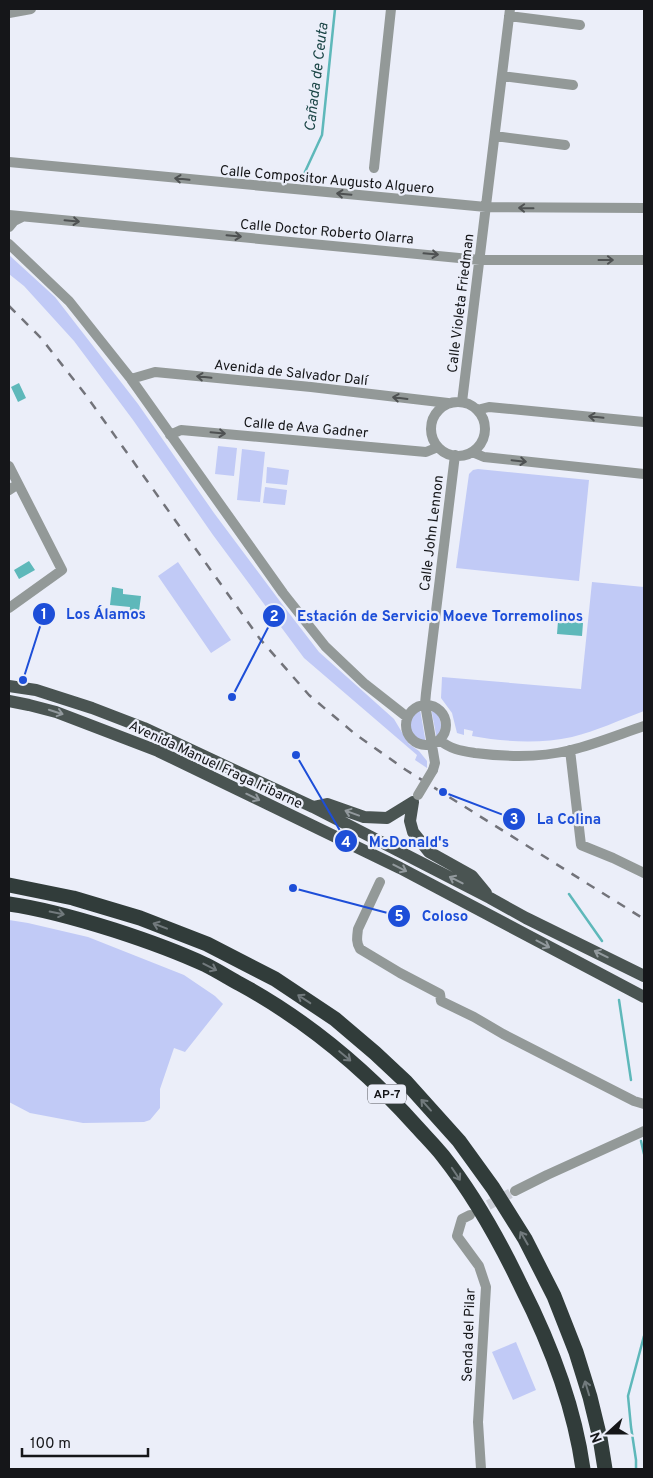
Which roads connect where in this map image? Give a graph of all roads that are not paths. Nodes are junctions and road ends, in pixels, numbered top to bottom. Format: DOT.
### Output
graph roads {
  1 [pos="31,9"];
  2 [pos="391,9"];
  3 [pos="510,12"];
  4 [pos="9,13"];
  5 [pos="580,25"];
  6 [pos="502,76"];
  7 [pos="573,85"];
  8 [pos="495,136"];
  9 [pos="565,145"];
  10 [pos="9,162"];
  11 [pos="374,168"];
  12 [pos="486,207"];
  13 [pos="644,208"];
  14 [pos="9,215"];
  15 [pos="23,216"];
  16 [pos="9,227"];
  17 [pos="9,244"];
  18 [pos="480,260"];
  19 [pos="644,260"];
  20 [pos="131,379"];
  21 [pos="462,402"];
  22 [pos="448,404"];
  23 [pos="477,410"];
  24 [pos="644,422"];
  25 [pos="170,435"];
  26 [pos="438,447"];
  27 [pos="472,452"];
  28 [pos="455,455"];
  29 [pos="9,466"];
  30 [pos="644,474"];
  31 [pos="13,487"];
  32 [pos="9,608"];
  33 [pos="9,686"];
  34 [pos="9,701"];
  35 [pos="425,704"];
  36 [pos="407,717"];
  37 [pos="644,726"];
  38 [pos="436,742"];
  39 [pos="570,750"];
  40 [pos="415,799"];
  41 [pos="313,806"];
  42 [pos="387,818"];
  43 [pos="413,832"];
  44 [pos="644,873"];
  45 [pos="380,882"];
  46 [pos="9,885"];
  47 [pos="490,898"];
  48 [pos="9,904"];
  49 [pos="644,976"];
  50 [pos="644,997"];
  51 [pos="644,1104"];
  52 [pos="644,1132"];
  53 [pos="515,1192"];
  54 [pos="470,1215"];
  55 [pos="481,1469"];
  56 [pos="583,1469"];
  57 [pos="605,1469"];
  1 -- 4 [label="street"];
  2 -- 11 [label="street"];
  3 -- 5 [label="street"];
  3 -- 6 [label="street, Calle Violeta Friedman"];
  6 -- 7 [label="street"];
  6 -- 8 [label="street, Calle Violeta Friedman"];
  8 -- 9 [label="street"];
  8 -- 12 [label="street, Calle Violeta Friedman"];
  12 -- 10 [label="street, Calle Compositor Augusto Alguero, one-way"];
  13 -- 12 [label="street, Calle Compositor Augusto Alguero, one-way"];
  12 -- 18 [label="street, Calle Violeta Friedman"];
  14 -- 15 [label="street, Calle Doctor Roberto Olarra"];
  15 -- 16 [label="street"];
  15 -- 18 [label="street, Calle Doctor Roberto Olarra, one-way"];
  17 -- 20 [label="street"];
  18 -- 19 [label="street, Calle Doctor Roberto Olarra, one-way"];
  18 -- 21 [label="street, Calle Violeta Friedman"];
  22 -- 20 [label="street, Avenida de Salvador Dalí, one-way"];
  20 -- 25 [label="street"];
  21 -- 22 [label="street"];
  21 -- 23 [label="street"];
  22 -- 26 [label="street"];
  24 -- 23 [label="street, one-way"];
  23 -- 27 [label="street"];
  25 -- 26 [label="street, Calle de Ava Gadner, one-way"];
  25 -- 36 [label="street"];
  26 -- 28 [label="street"];
  27 -- 28 [label="street"];
  27 -- 30 [label="street, one-way"];
  28 -- 35 [label="street, Calle John Lennon"];
  29 -- 31 [label="street"];
  31 -- 32 [label="street"];
  33 -- 41 [label="main road, Avenida Manuel Fraga Iribarne"];
  34 -- 50 [label="main road, Avenida Manuel Fraga Iribarne, one-way"];
  35 -- 36 [label="street"];
  35 -- 38 [label="street, Calle John Lennon"];
  35 -- 38 [label="street"];
  36 -- 38 [label="street"];
  37 -- 39 [label="street"];
  38 -- 39 [label="street"];
  38 -- 40 [label="street, bridge"];
  39 -- 44 [label="street"];
  40 -- 42 [label="main road"];
  40 -- 43 [label="main road"];
  42 -- 41 [label="main road, one-way"];
  47 -- 41 [label="main road, Avenida Manuel Fraga Iribarne, one-way"];
  42 -- 43 [label="main road"];
  43 -- 47 [label="main road"];
  45 -- 51 [label="street"];
  57 -- 46 [label="highway, AP-7, one-way"];
  49 -- 47 [label="main road, Avenida Manuel Fraga Iribarne, one-way"];
  48 -- 56 [label="highway, AP-7, one-way"];
  52 -- 53 [label="street"];
  54 -- 55 [label="street, Senda del Pilar"];
}
